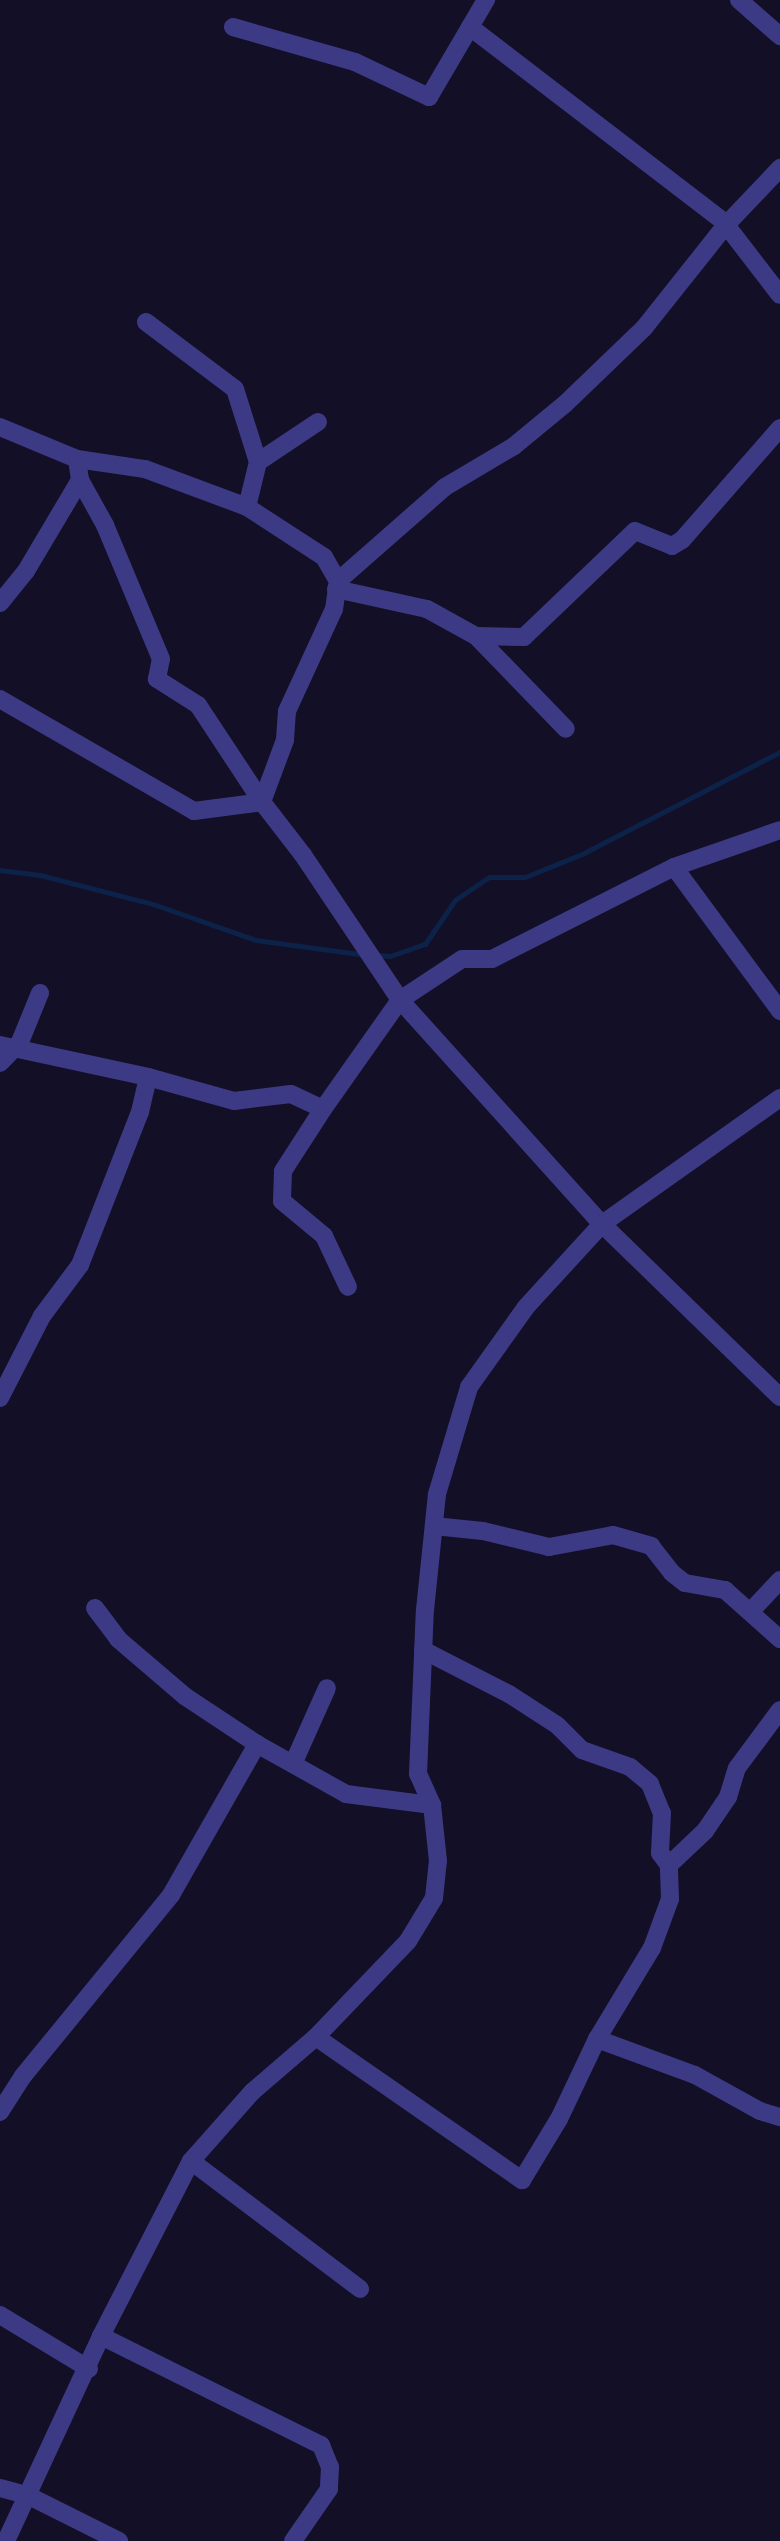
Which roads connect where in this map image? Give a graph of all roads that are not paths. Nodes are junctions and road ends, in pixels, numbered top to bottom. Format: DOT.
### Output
graph roads {
  1 [pos="486,0"];
  2 [pos="739,0"];
  3 [pos="234,27"];
  4 [pos="470,27"];
  5 [pos="780,36"];
  6 [pos="780,168"];
  7 [pos="726,225"];
  8 [pos="780,295"];
  9 [pos="146,322"];
  10 [pos="318,422"];
  11 [pos="0,427"];
  12 [pos="780,428"];
  13 [pos="77,459"];
  14 [pos="258,462"];
  15 [pos="80,480"];
  16 [pos="247,508"];
  17 [pos="337,585"];
  18 [pos="0,603"];
  19 [pos="476,636"];
  20 [pos="0,698"];
  21 [pos="566,729"];
  22 [pos="262,802"];
  23 [pos="780,830"];
  24 [pos="674,867"];
  25 [pos="40,994"];
  26 [pos="400,1000"];
  27 [pos="780,1012"];
  28 [pos="4,1052"];
  29 [pos="148,1077"];
  30 [pos="780,1098"];
  31 [pos="323,1109"];
  32 [pos="602,1224"];
  33 [pos="348,1286"];
  34 [pos="780,1397"];
  35 [pos="0,1398"];
  36 [pos="434,1526"];
  37 [pos="780,1580"];
  38 [pos="96,1608"];
  39 [pos="752,1610"];
  40 [pos="780,1639"];
  41 [pos="423,1650"];
  42 [pos="327,1688"];
  43 [pos="780,1710"];
  44 [pos="257,1744"];
  45 [pos="293,1764"];
  46 [pos="432,1805"];
  47 [pos="669,1865"];
  48 [pos="316,2038"];
  49 [pos="597,2038"];
  50 [pos="0,2112"];
  51 [pos="780,2117"];
  52 [pos="191,2162"];
  53 [pos="360,2290"];
  54 [pos="0,2315"];
  55 [pos="101,2336"];
  56 [pos="89,2369"];
  57 [pos="0,2488"];
  58 [pos="27,2494"];
  59 [pos="6,2541"];
  60 [pos="119,2541"];
  61 [pos="293,2541"];
  1 -- 4 [label="street"];
  2 -- 5 [label="street"];
  3 -- 4 [label="street"];
  4 -- 7 [label="street"];
  6 -- 7 [label="street"];
  7 -- 8 [label="street"];
  7 -- 17 [label="street"];
  9 -- 14 [label="street"];
  10 -- 14 [label="street"];
  11 -- 13 [label="street"];
  12 -- 19 [label="street"];
  13 -- 15 [label="street"];
  13 -- 16 [label="street"];
  14 -- 16 [label="street"];
  15 -- 18 [label="street"];
  15 -- 22 [label="street"];
  16 -- 17 [label="street"];
  17 -- 19 [label="street"];
  17 -- 22 [label="street"];
  19 -- 21 [label="street"];
  20 -- 22 [label="street"];
  22 -- 26 [label="street"];
  23 -- 24 [label="street"];
  24 -- 26 [label="street"];
  24 -- 27 [label="street"];
  25 -- 28 [label="street"];
  26 -- 31 [label="street"];
  26 -- 32 [label="street"];
  28 -- 29 [label="street"];
  29 -- 31 [label="street"];
  29 -- 35 [label="street"];
  30 -- 32 [label="street"];
  31 -- 33 [label="street"];
  32 -- 34 [label="street"];
  32 -- 36 [label="street"];
  36 -- 39 [label="street"];
  36 -- 41 [label="street"];
  37 -- 39 [label="street"];
  38 -- 44 [label="street"];
  39 -- 40 [label="street"];
  41 -- 46 [label="street"];
  41 -- 47 [label="street"];
  42 -- 45 [label="street"];
  43 -- 47 [label="street"];
  44 -- 45 [label="street"];
  44 -- 50 [label="street"];
  45 -- 46 [label="street"];
  46 -- 48 [label="street"];
  47 -- 49 [label="street"];
  48 -- 49 [label="street"];
  48 -- 52 [label="street"];
  49 -- 51 [label="street"];
  52 -- 53 [label="street"];
  52 -- 55 [label="street"];
  54 -- 56 [label="street"];
  55 -- 56 [label="street"];
  55 -- 61 [label="street"];
  56 -- 58 [label="street"];
  57 -- 58 [label="street"];
  58 -- 59 [label="street"];
  58 -- 60 [label="street"];
}
